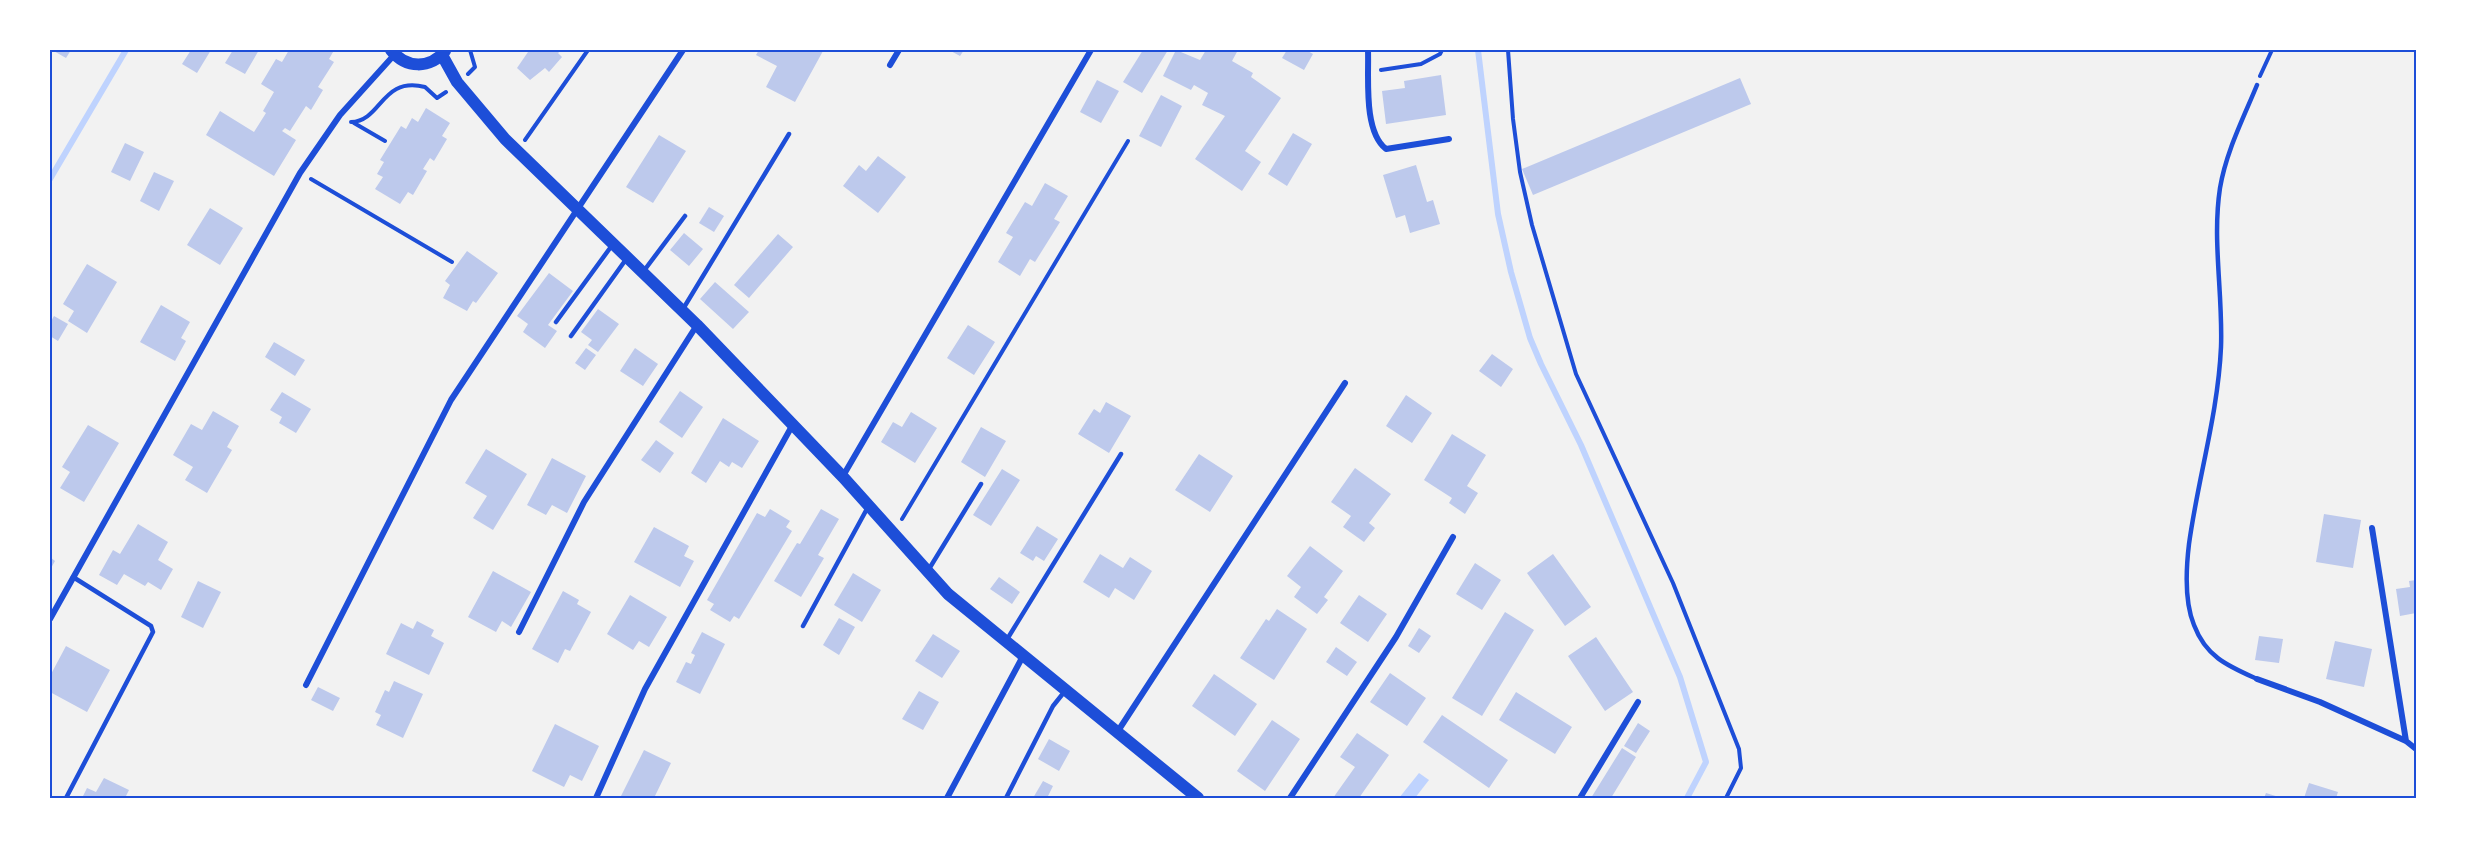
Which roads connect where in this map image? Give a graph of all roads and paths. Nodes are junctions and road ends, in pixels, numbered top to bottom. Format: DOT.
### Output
graph roads {
  1 [pos="470,50"];
  2 [pos="588,50"];
  3 [pos="683,50"];
  4 [pos="898,50"];
  5 [pos="1090,50"];
  6 [pos="1368,50"];
  7 [pos="1442,50"];
  8 [pos="1508,50"];
  9 [pos="2272,50"];
  10 [pos="393,52"];
  11 [pos="444,52"];
  12 [pos="890,65"];
  13 [pos="1368,72"];
  14 [pos="457,82"];
  15 [pos="2257,85"];
  16 [pos="340,115"];
  17 [pos="353,123"];
  18 [pos="789,135"];
  19 [pos="1449,139"];
  20 [pos="385,141"];
  21 [pos="1128,141"];
  22 [pos="517,150"];
  23 [pos="300,173"];
  24 [pos="578,208"];
  25 [pos="685,216"];
  26 [pos="614,243"];
  27 [pos="628,257"];
  28 [pos="452,262"];
  29 [pos="643,272"];
  30 [pos="682,310"];
  31 [pos="556,322"];
  32 [pos="697,325"];
  33 [pos="571,336"];
  34 [pos="1345,383"];
  35 [pos="792,426"];
  36 [pos="1121,454"];
  37 [pos="843,477"];
  38 [pos="981,484"];
  39 [pos="869,506"];
  40 [pos="2372,528"];
  41 [pos="893,533"];
  42 [pos="1453,537"];
  43 [pos="927,570"];
  44 [pos="73,577"];
  45 [pos="50,619"];
  46 [pos="803,626"];
  47 [pos="519,632"];
  48 [pos="1006,641"];
  49 [pos="1023,656"];
  50 [pos="2257,679"];
  51 [pos="306,685"];
  52 [pos="1065,690"];
  53 [pos="1638,702"];
  54 [pos="1118,731"];
  55 [pos="2406,741"];
  56 [pos="2416,749"];
  57 [pos="66,798"];
  58 [pos="596,798"];
  59 [pos="947,798"];
  60 [pos="1006,798"];
  61 [pos="1198,798"];
  62 [pos="1290,798"];
  63 [pos="1580,798"];
  64 [pos="1725,798"];
  1 -- 14 [label="path"];
  2 -- 22 [label="path"];
  3 -- 24 [label="street"];
  4 -- 12 [label="street"];
  5 -- 37 [label="street"];
  6 -- 13 [label="street"];
  7 -- 13 [label="path"];
  8 -- 64 [label="path"];
  9 -- 15 [label="path"];
  10 -- 11 [label="main road"];
  10 -- 16 [label="street"];
  11 -- 14 [label="main road"];
  13 -- 19 [label="street"];
  14 -- 17 [label="path"];
  14 -- 22 [label="main road"];
  15 -- 50 [label="lane"];
  16 -- 17 [label="path"];
  16 -- 23 [label="street"];
  17 -- 20 [label="path"];
  18 -- 30 [label="lane"];
  21 -- 41 [label="path"];
  22 -- 24 [label="main road"];
  23 -- 28 [label="path"];
  23 -- 44 [label="street"];
  24 -- 26 [label="main road"];
  24 -- 51 [label="street"];
  25 -- 29 [label="lane"];
  26 -- 27 [label="main road"];
  26 -- 31 [label="lane"];
  27 -- 29 [label="main road"];
  27 -- 33 [label="lane"];
  29 -- 30 [label="main road"];
  30 -- 32 [label="main road"];
  32 -- 35 [label="main road"];
  32 -- 47 [label="street"];
  34 -- 54 [label="street"];
  35 -- 37 [label="main road"];
  35 -- 58 [label="street"];
  36 -- 48 [label="lane"];
  37 -- 39 [label="main road"];
  38 -- 43 [label="lane"];
  39 -- 41 [label="main road"];
  39 -- 46 [label="lane"];
  40 -- 55 [label="street"];
  41 -- 43 [label="main road"];
  42 -- 62 [label="street"];
  43 -- 48 [label="main road"];
  44 -- 45 [label="street"];
  44 -- 57 [label="lane"];
  48 -- 49 [label="main road"];
  49 -- 52 [label="main road"];
  49 -- 59 [label="street"];
  50 -- 55 [label="street"];
  52 -- 54 [label="main road"];
  52 -- 60 [label="lane"];
  53 -- 63 [label="street"];
  54 -- 61 [label="main road"];
  55 -- 56 [label="street"];
}
